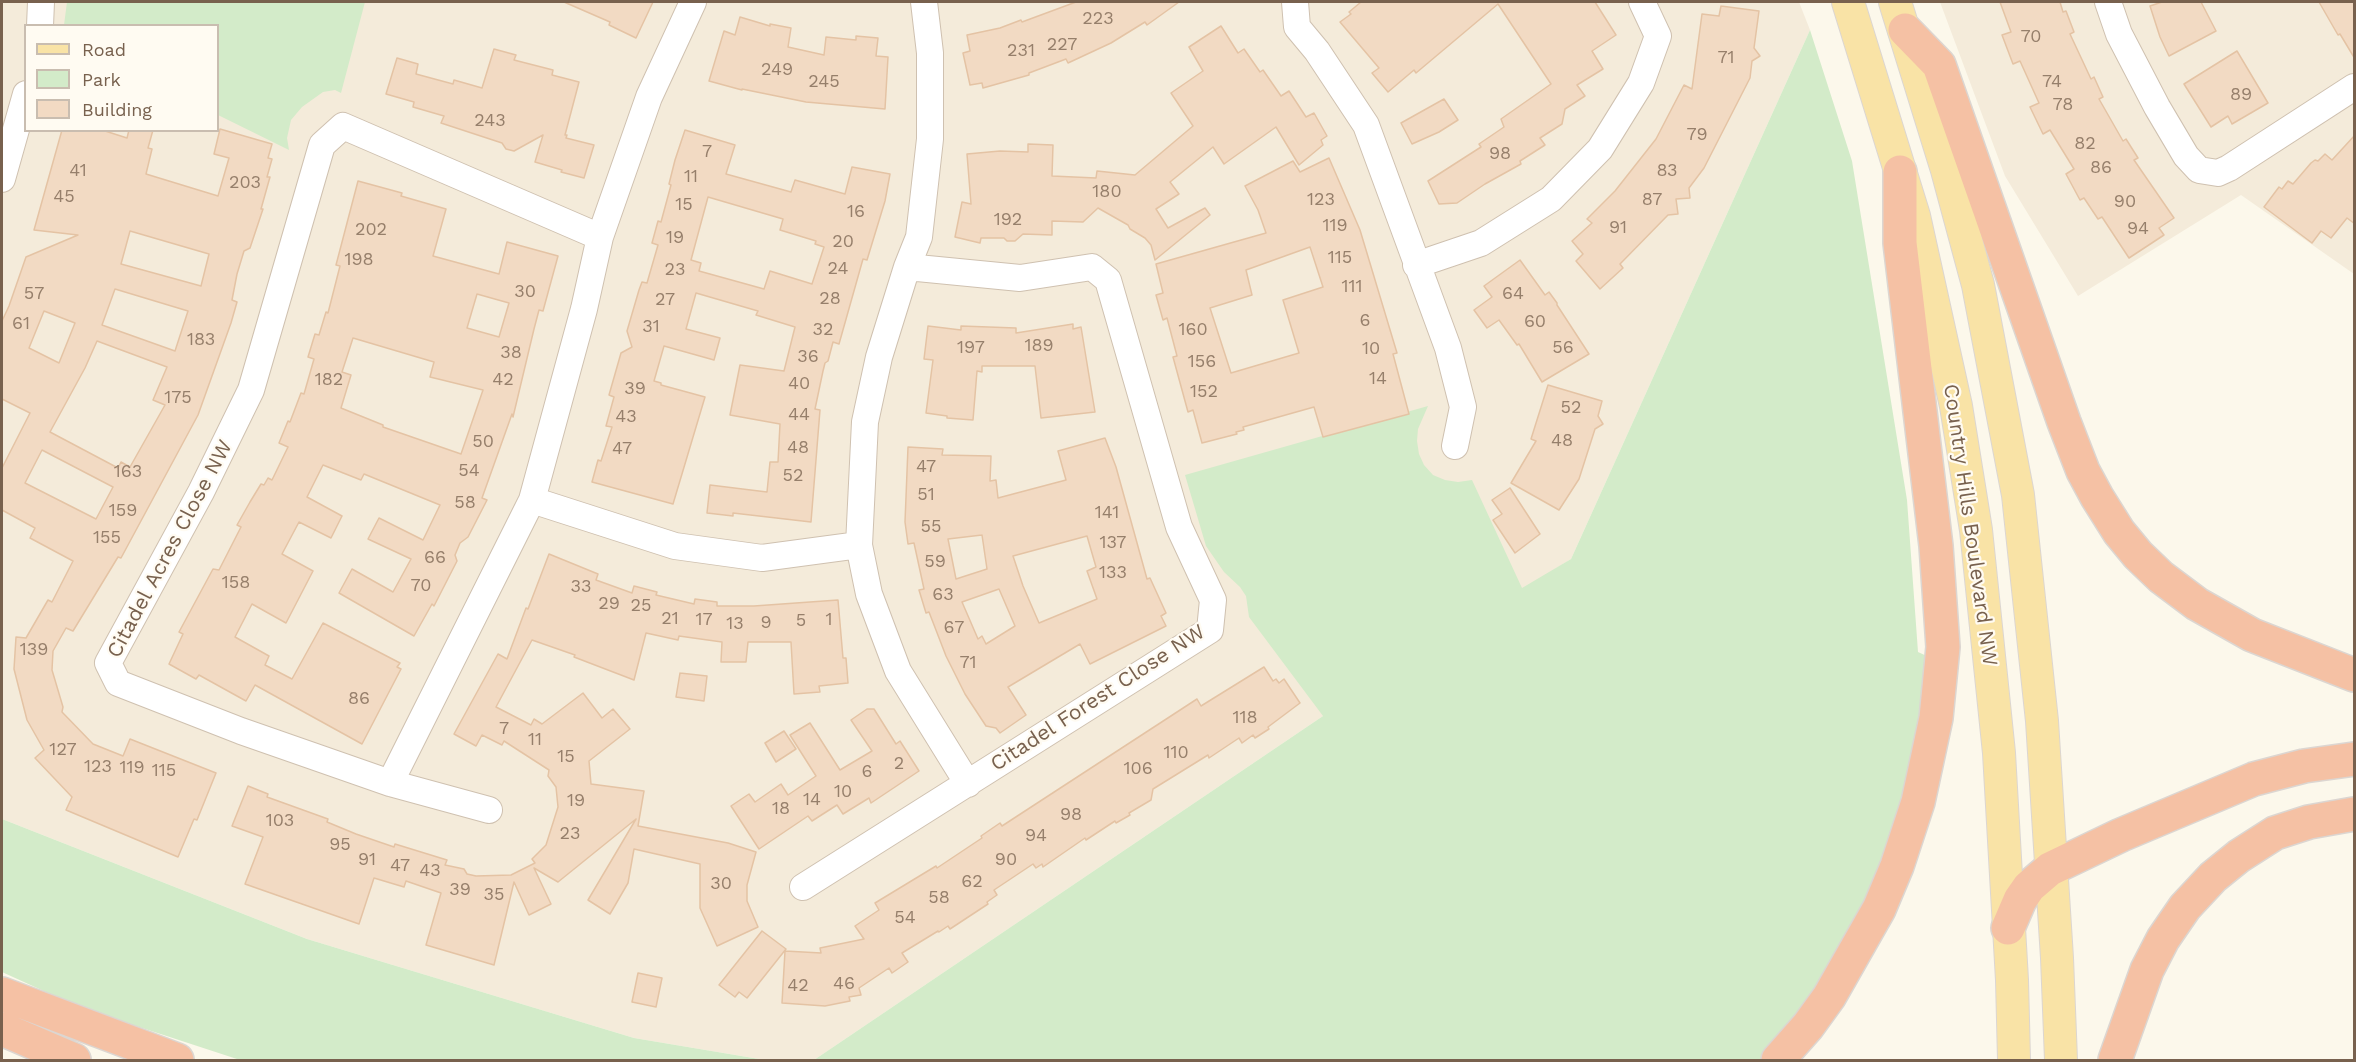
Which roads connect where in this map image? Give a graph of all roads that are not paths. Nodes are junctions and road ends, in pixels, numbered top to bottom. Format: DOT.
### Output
graph roads {
  1 [pos="693,2"];
  2 [pos="924,2"];
  3 [pos="1295,2"];
  4 [pos="1642,2"];
  5 [pos="1848,2"];
  6 [pos="2108,2"];
  7 [pos="1900,16"];
  8 [pos="2355,87"];
  9 [pos="24,101"];
  10 [pos="1900,172"];
  11 [pos="2,179"];
  12 [pos="600,237"];
  13 [pos="1416,265"];
  14 [pos="907,267"];
  15 [pos="1455,446"];
  16 [pos="532,500"];
  17 [pos="859,545"];
  18 [pos="2355,675"];
  19 [pos="2355,759"];
  20 [pos="390,783"];
  21 [pos="968,784"];
  22 [pos="489,810"];
  23 [pos="2355,814"];
  24 [pos="2050,869"];
  25 [pos="803,887"];
  26 [pos="2008,928"];
  27 [pos="2,994"];
  28 [pos="2,1029"];
  29 [pos="74,1060"];
  30 [pos="177,1060"];
  31 [pos="1778,1060"];
  32 [pos="2014,1060"];
  33 [pos="2061,1060"];
  34 [pos="2115,1060"];
  1 -- 12 [label="street"];
  2 -- 14 [label="street, Citadel Forest Close NW"];
  3 -- 13 [label="street"];
  4 -- 13 [label="street"];
  5 -- 10 [label="main road, Country Hills Boulevard NW"];
  6 -- 8 [label="street"];
  7 -- 18 [label="highway"];
  7 -- 24 [label="main road"];
  9 -- 11 [label="street"];
  10 -- 26 [label="main road, Country Hills Boulevard NW"];
  10 -- 31 [label="highway"];
  12 -- 16 [label="street"];
  12 -- 20 [label="street, Citadel Acres Close NW"];
  13 -- 15 [label="street"];
  14 -- 17 [label="street, Citadel Forest Close NW"];
  14 -- 21 [label="street, Citadel Forest Close NW"];
  16 -- 17 [label="street"];
  16 -- 20 [label="street"];
  17 -- 21 [label="street, Citadel Forest Close NW"];
  19 -- 24 [label="highway"];
  20 -- 22 [label="street"];
  21 -- 25 [label="street"];
  23 -- 34 [label="highway"];
  24 -- 26 [label="highway"];
  24 -- 33 [label="main road"];
  26 -- 32 [label="main road, Country Hills Boulevard NW"];
  27 -- 30 [label="highway"];
  28 -- 29 [label="highway"];
}
